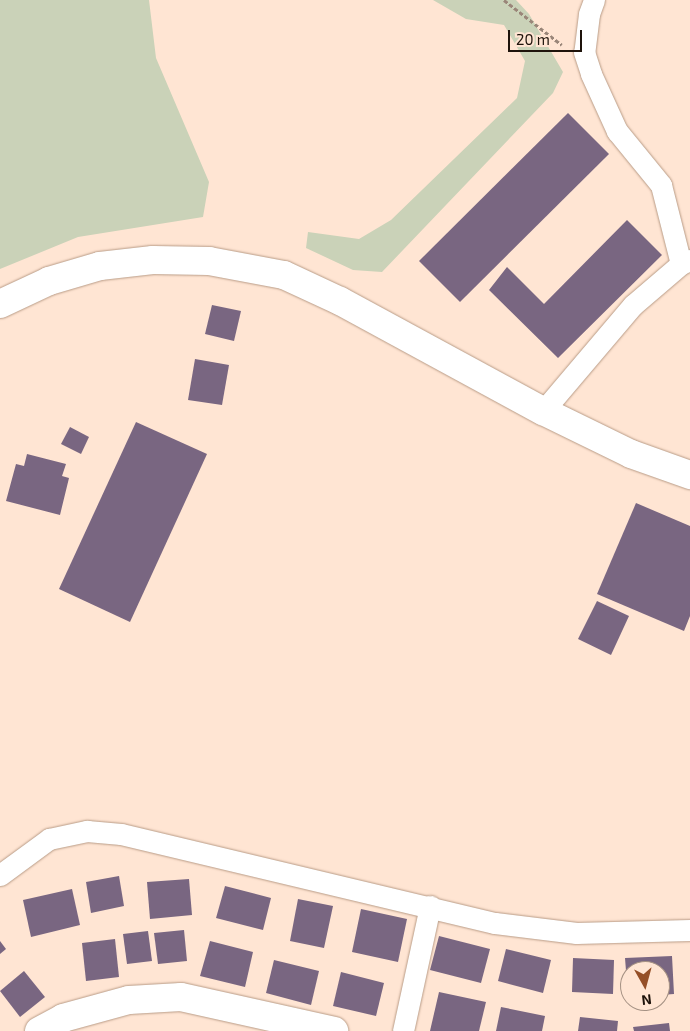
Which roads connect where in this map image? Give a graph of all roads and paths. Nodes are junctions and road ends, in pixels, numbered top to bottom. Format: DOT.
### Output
graph roads {
  1 [pos="504,0"];
  2 [pos="594,0"];
  3 [pos="584,52"];
  4 [pos="685,262"];
  5 [pos="0,304"];
  6 [pos="543,411"];
  7 [pos="690,475"];
  8 [pos="0,875"];
  9 [pos="430,906"];
  10 [pos="690,930"];
  11 [pos="39,1031"];
  12 [pos="334,1031"];
  13 [pos="403,1031"];
  1 -- 3 [label="path"];
  2 -- 3 [label="street"];
  3 -- 4 [label="street"];
  4 -- 6 [label="street"];
  5 -- 6 [label="street"];
  6 -- 7 [label="street"];
  8 -- 9 [label="street"];
  9 -- 10 [label="street"];
  9 -- 13 [label="street"];
  11 -- 12 [label="street"];
}
